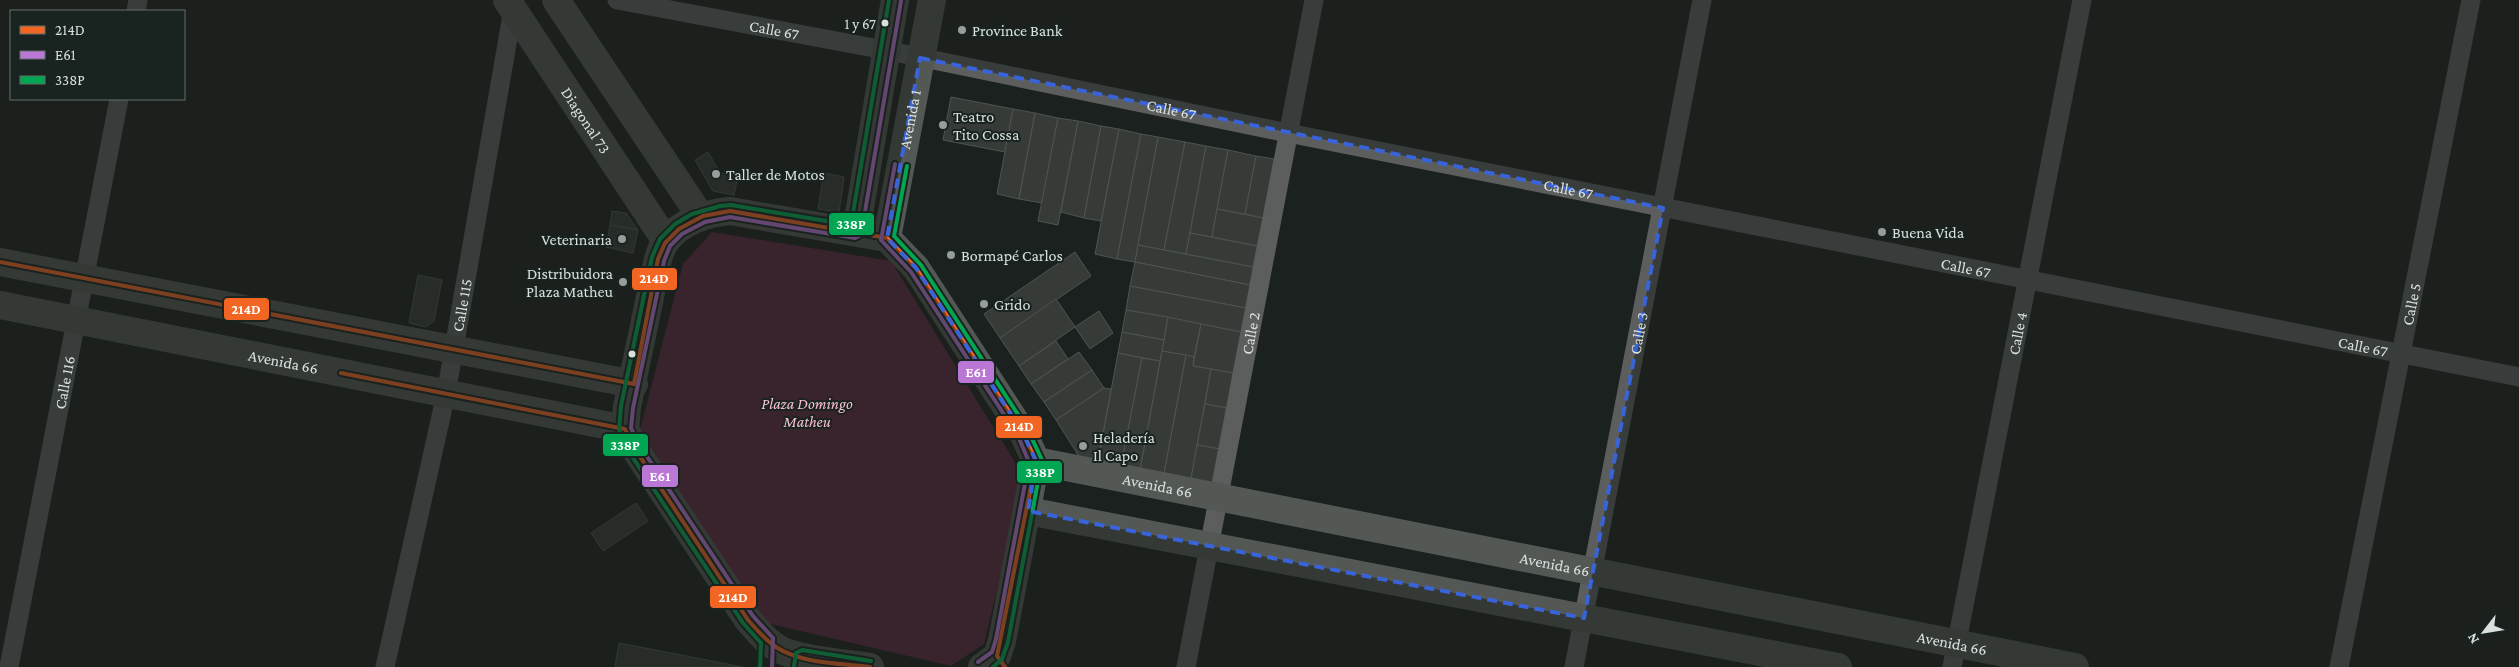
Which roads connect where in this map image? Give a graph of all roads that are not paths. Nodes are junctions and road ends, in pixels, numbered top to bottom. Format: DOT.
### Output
graph roads {
  1 [pos="556,0"];
  2 [pos="617,0"];
  3 [pos="895,0"];
  4 [pos="932,0"];
  5 [pos="1314,0"];
  6 [pos="1702,0"];
  7 [pos="2082,0"];
  8 [pos="2471,0"];
  9 [pos="511,3"];
  10 [pos="885,50"];
  11 [pos="920,58"];
  12 [pos="119,100"];
  13 [pos="1288,133"];
  14 [pos="1663,208"];
  15 [pos="701,217"];
  16 [pos="856,232"];
  17 [pos="888,238"];
  18 [pos="666,241"];
  19 [pos="0,262"];
  20 [pos="84,279"];
  21 [pos="2027,280"];
  22 [pos="0,305"];
  23 [pos="76,321"];
  24 [pos="452,349"];
  25 [pos="2402,354"];
  26 [pos="2519,377"];
  27 [pos="634,384"];
  28 [pos="446,394"];
  29 [pos="626,429"];
  30 [pos="1036,460"];
  31 [pos="1218,497"];
  32 [pos="1028,511"];
  33 [pos="1208,546"];
  34 [pos="1593,572"];
  35 [pos="1584,618"];
  36 [pos="766,654"];
  37 [pos="1954,656"];
  38 [pos="801,662"];
  39 [pos="995,663"];
  40 [pos="9,667"];
  41 [pos="385,667"];
  42 [pos="870,667"];
  43 [pos="1186,667"];
  44 [pos="1574,667"];
  45 [pos="1838,667"];
  46 [pos="2075,667"];
  47 [pos="2339,667"];
  1 -- 15 [label="main road"];
  2 -- 10 [label="street, Calle 67"];
  3 -- 10 [label="main road"];
  4 -- 11 [label="main road, Avenida 1"];
  5 -- 13 [label="street, Calle 2"];
  6 -- 14 [label="street, Calle 3"];
  7 -- 21 [label="street, Calle 4"];
  8 -- 25 [label="street, Calle 5"];
  9 -- 18 [label="main road, Diagonal 73"];
  9 -- 24 [label="street, Calle 115"];
  10 -- 11 [label="street, Calle 67"];
  10 -- 16 [label="main road"];
  11 -- 13 [label="street, Calle 67"];
  11 -- 17 [label="main road, Avenida 1"];
  12 -- 20 [label="street, Calle 116"];
  13 -- 14 [label="street, Calle 67"];
  13 -- 31 [label="street, Calle 2"];
  14 -- 21 [label="street, Calle 67"];
  14 -- 34 [label="street, Calle 3"];
  15 -- 16 [label="main road"];
  15 -- 18 [label="main road"];
  16 -- 17 [label="main road"];
  17 -- 30 [label="main road"];
  18 -- 27 [label="main road"];
  19 -- 20 [label="main road"];
  20 -- 23 [label="street, Calle 116"];
  20 -- 24 [label="main road"];
  21 -- 25 [label="street, Calle 67"];
  21 -- 37 [label="street, Calle 4"];
  22 -- 23 [label="main road, Avenida 66"];
  23 -- 28 [label="main road, Avenida 66"];
  23 -- 40 [label="street, Calle 116"];
  24 -- 27 [label="main road"];
  24 -- 28 [label="street, Calle 115"];
  25 -- 26 [label="street, Calle 67"];
  25 -- 47 [label="street, Calle 5"];
  27 -- 29 [label="main road"];
  28 -- 29 [label="main road, Avenida 66"];
  28 -- 41 [label="street, Calle 115"];
  29 -- 36 [label="main road"];
  30 -- 31 [label="main road, Avenida 66"];
  30 -- 32 [label="main road"];
  31 -- 33 [label="street, Calle 2"];
  31 -- 34 [label="main road, Avenida 66"];
  32 -- 33 [label="main road"];
  32 -- 39 [label="main road"];
  33 -- 35 [label="main road"];
  33 -- 43 [label="street, Calle 2"];
  34 -- 35 [label="street, Calle 3"];
  34 -- 37 [label="main road, Avenida 66"];
  35 -- 44 [label="street, Calle 3"];
  35 -- 45 [label="main road"];
  36 -- 38 [label="main road"];
  37 -- 46 [label="main road, Avenida 66"];
  38 -- 42 [label="main road"];
}
